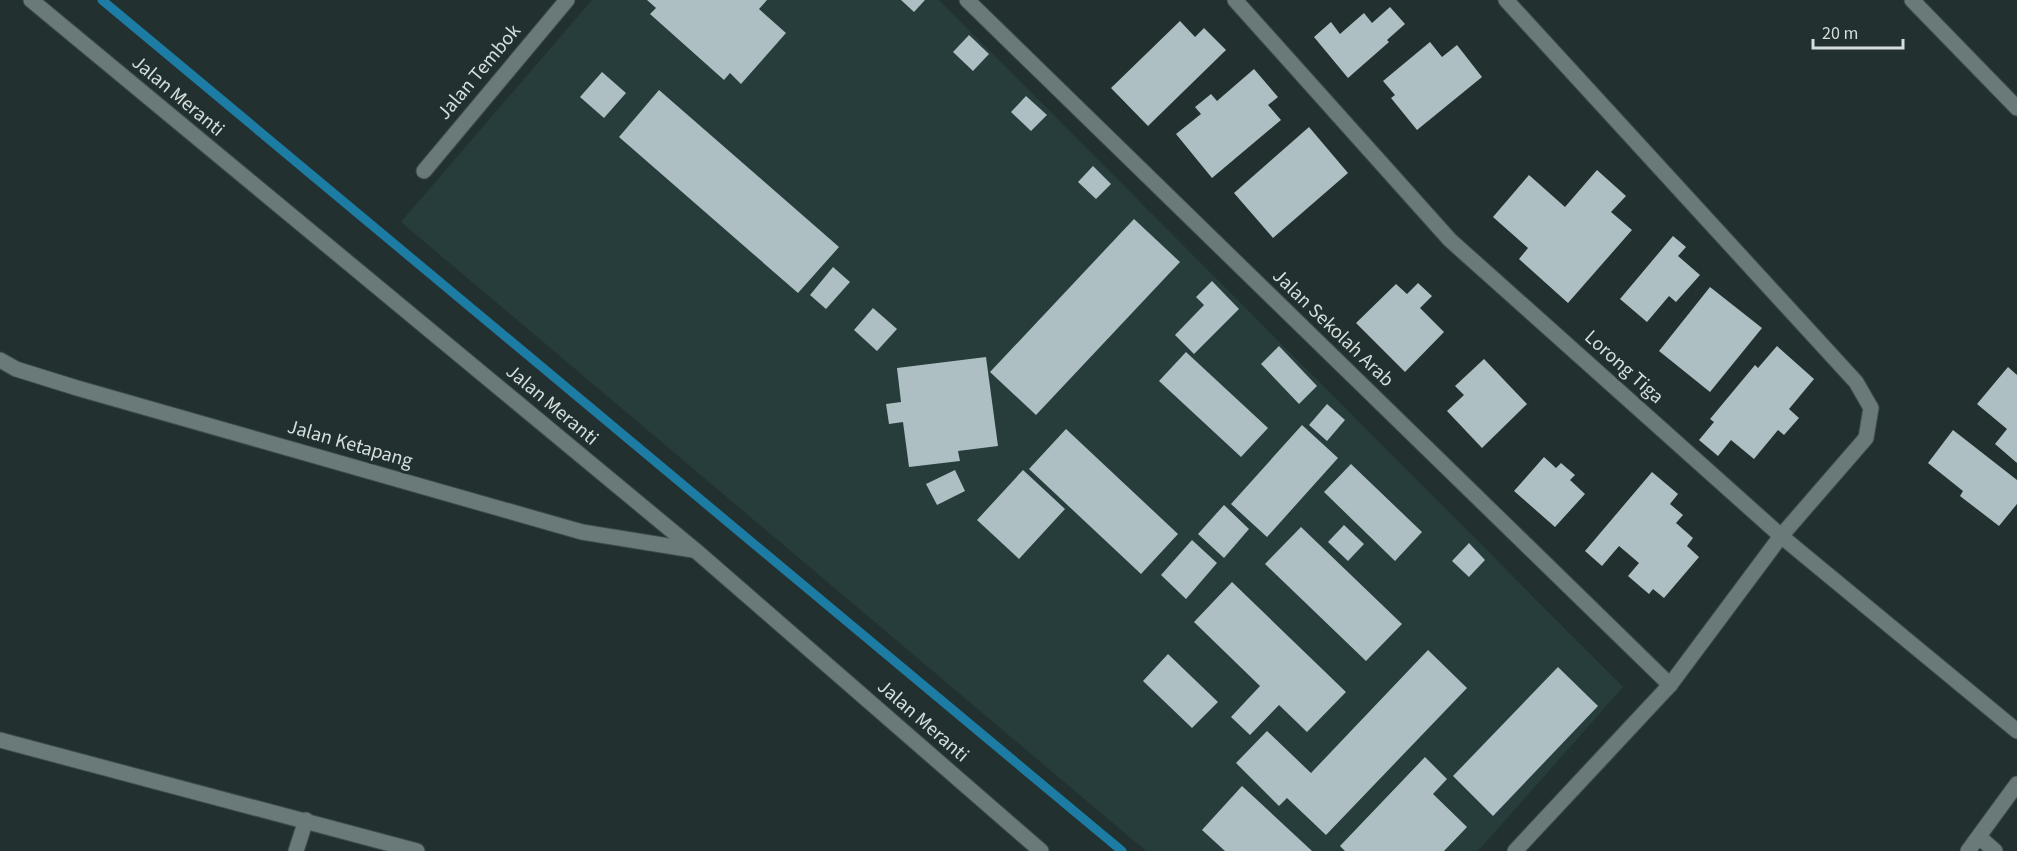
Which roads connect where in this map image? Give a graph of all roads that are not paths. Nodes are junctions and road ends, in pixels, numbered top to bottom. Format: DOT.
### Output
graph roads {
  1 [pos="31,0"];
  2 [pos="567,0"];
  3 [pos="967,0"];
  4 [pos="1235,0"];
  5 [pos="1506,0"];
  6 [pos="1912,0"];
  7 [pos="2017,108"];
  8 [pos="424,171"];
  9 [pos="0,360"];
  10 [pos="1781,536"];
  11 [pos="694,550"];
  12 [pos="1670,685"];
  13 [pos="2017,730"];
  14 [pos="1,743"];
  15 [pos="2017,784"];
  16 [pos="306,820"];
  17 [pos="1979,837"];
  18 [pos="296,851"];
  19 [pos="417,851"];
  20 [pos="1041,851"];
  21 [pos="1515,851"];
  22 [pos="1968,851"];
  23 [pos="1995,851"];
  1 -- 11 [label="street, Jalan Meranti"];
  2 -- 8 [label="street, Jalan Tembok"];
  3 -- 12 [label="street, Jalan Sekolah Arab"];
  4 -- 10 [label="street, Lorong Tiga"];
  5 -- 10 [label="street"];
  6 -- 7 [label="street"];
  9 -- 11 [label="street, Jalan Ketapang"];
  10 -- 12 [label="street"];
  10 -- 13 [label="street, Lorong Tiga"];
  11 -- 20 [label="street, Jalan Meranti"];
  12 -- 21 [label="street"];
  14 -- 16 [label="street"];
  15 -- 17 [label="street"];
  16 -- 18 [label="street"];
  16 -- 19 [label="street"];
  17 -- 22 [label="street"];
  17 -- 23 [label="street"];
}
